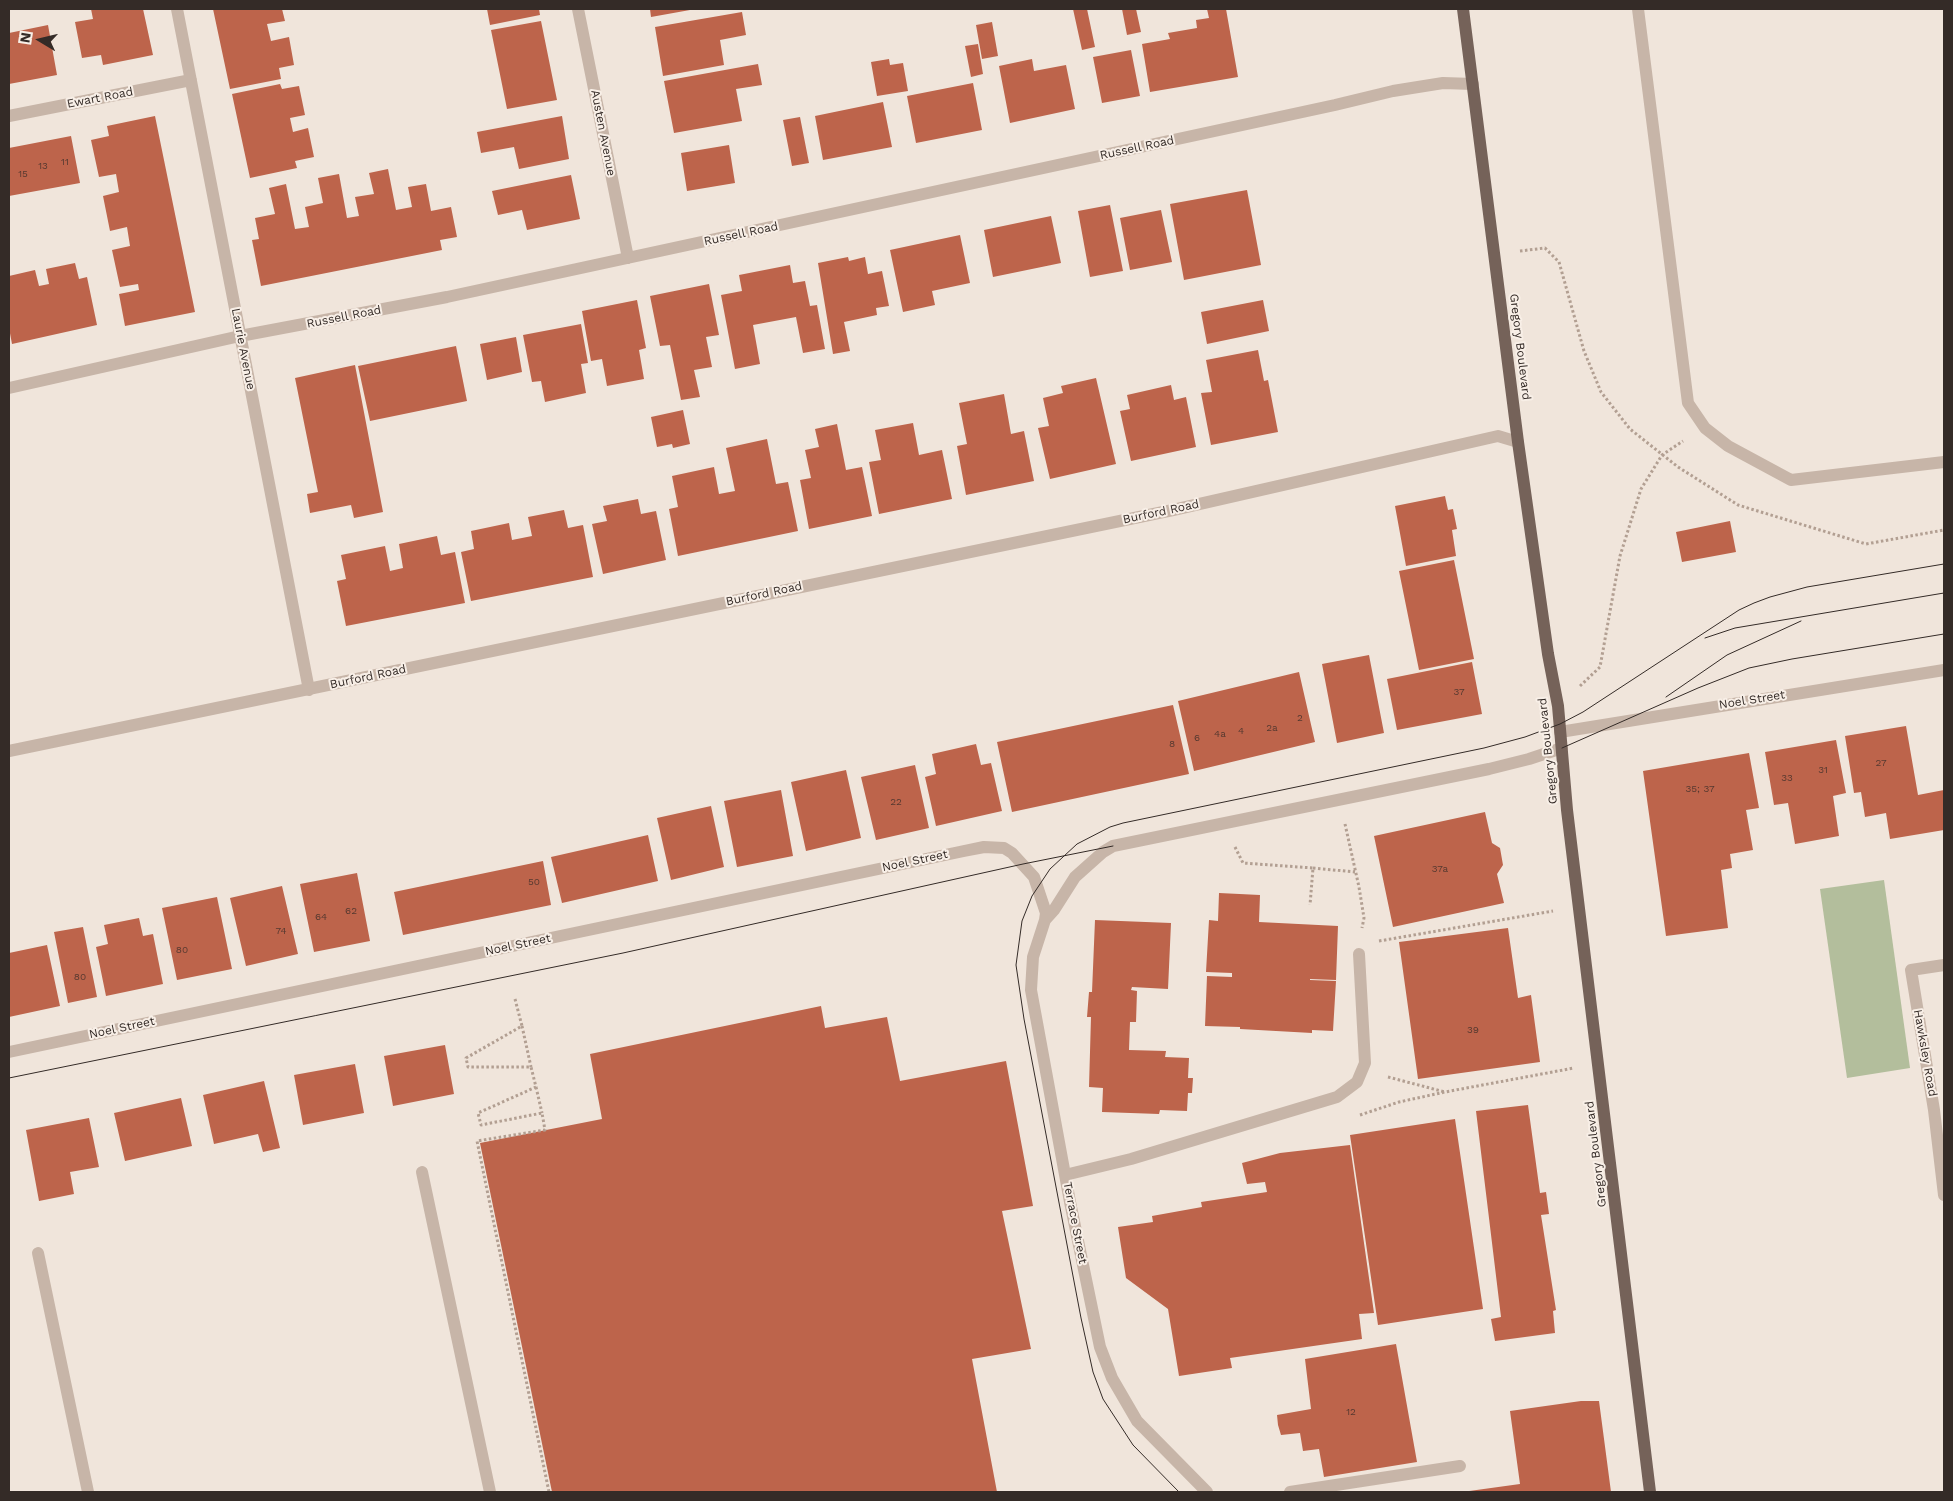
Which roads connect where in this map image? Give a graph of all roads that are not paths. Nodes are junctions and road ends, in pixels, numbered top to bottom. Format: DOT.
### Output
graph roads {
  1 [pos="177,9"];
  2 [pos="578,9"];
  3 [pos="1463,9"];
  4 [pos="1638,9"];
  5 [pos="191,80"];
  6 [pos="1473,84"];
  7 [pos="9,116"];
  8 [pos="628,258"];
  9 [pos="240,336"];
  10 [pos="9,388"];
  11 [pos="1518,442"];
  12 [pos="1944,462"];
  13 [pos="1944,670"];
  14 [pos="309,690"];
  15 [pos="1560,732"];
  16 [pos="1562,748"];
  17 [pos="9,751"];
  18 [pos="1023,864"];
  19 [pos="1045,920"];
  20 [pos="1359,954"];
  21 [pos="1944,965"];
  22 [pos="9,1052"];
  23 [pos="422,1172"];
  24 [pos="1065,1175"];
  25 [pos="1944,1195"];
  26 [pos="38,1253"];
  27 [pos="1460,1466"];
  28 [pos="88,1492"];
  29 [pos="490,1492"];
  30 [pos="1207,1492"];
  31 [pos="1290,1492"];
  32 [pos="1650,1492"];
  1 -- 5 [label="street, Laurie Avenue"];
  2 -- 8 [label="street, Austen Avenue"];
  3 -- 6 [label="main road, Gregory Boulevard"];
  4 -- 12 [label="street"];
  5 -- 7 [label="street, Ewart Road"];
  5 -- 9 [label="street, Laurie Avenue"];
  6 -- 8 [label="street, Russell Road"];
  6 -- 11 [label="main road, Gregory Boulevard"];
  8 -- 9 [label="street, Russell Road"];
  9 -- 10 [label="street, Russell Road"];
  9 -- 14 [label="street, Laurie Avenue"];
  11 -- 14 [label="street, Burford Road"];
  11 -- 15 [label="main road, Gregory Boulevard"];
  13 -- 15 [label="street, Noel Street"];
  14 -- 17 [label="street, Burford Road"];
  15 -- 16 [label="main road, Gregory Boulevard"];
  16 -- 19 [label="street, Terrace Street"];
  16 -- 32 [label="main road, Gregory Boulevard"];
  18 -- 19 [label="street, Terrace Street"];
  18 -- 22 [label="street, Noel Street"];
  19 -- 24 [label="street, Terrace Street"];
  20 -- 24 [label="street"];
  21 -- 25 [label="street, Hawksley Road"];
  23 -- 29 [label="street"];
  24 -- 30 [label="street, Terrace Street"];
  26 -- 28 [label="street"];
  27 -- 31 [label="street"];
}
